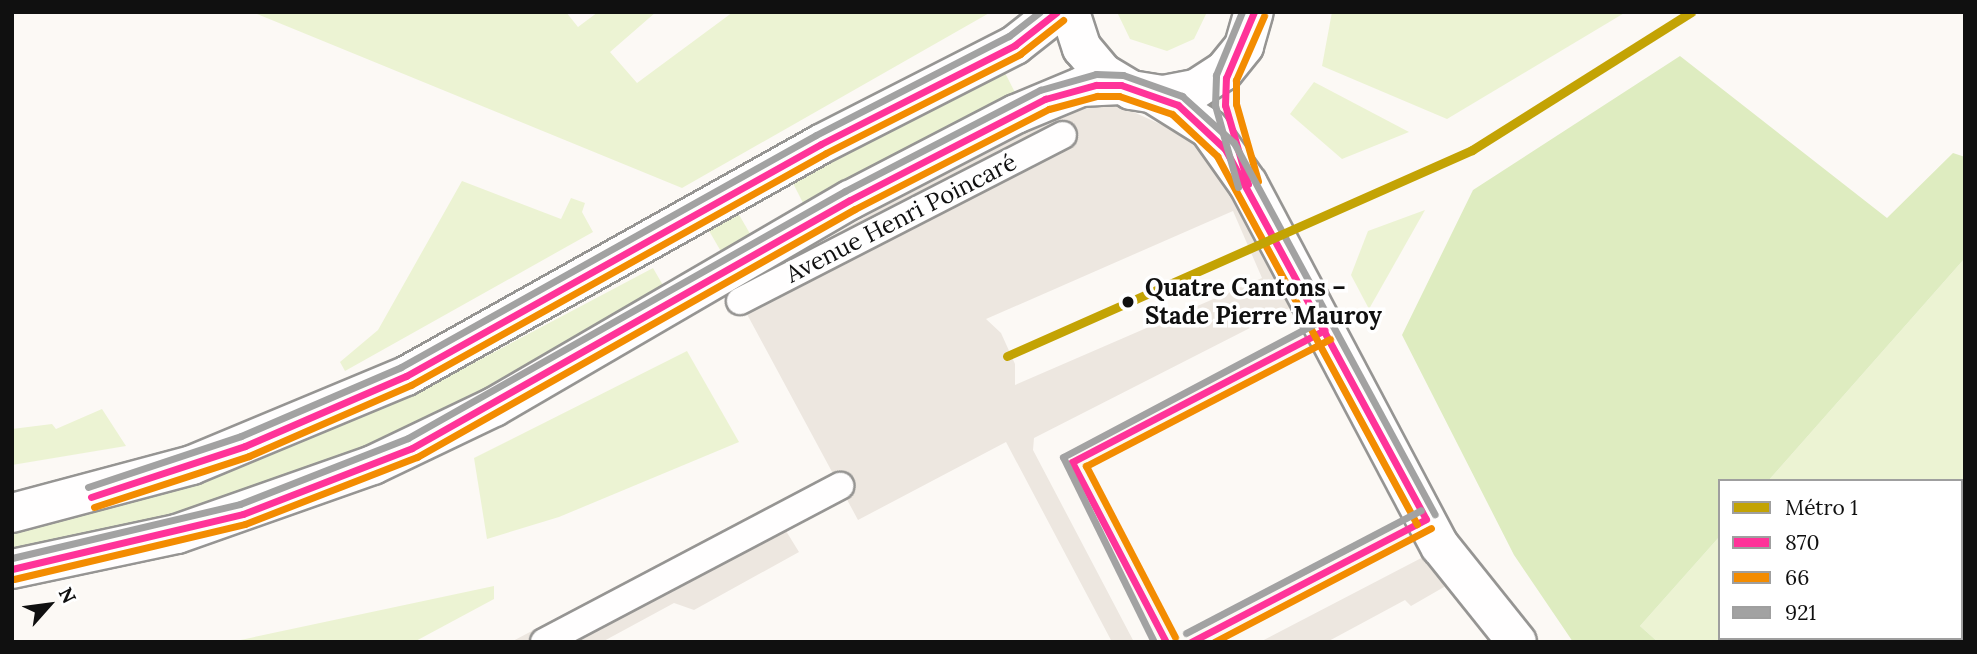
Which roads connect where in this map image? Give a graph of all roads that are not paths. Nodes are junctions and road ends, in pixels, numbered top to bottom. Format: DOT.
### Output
graph roads {
  1 [pos="1057,12"];
  2 [pos="1070,12"];
  3 [pos="1254,12"];
  4 [pos="1232,63"];
  5 [pos="1137,90"];
  6 [pos="1063,135"];
  7 [pos="1248,184"];
  8 [pos="740,301"];
  9 [pos="840,486"];
  10 [pos="12,513"];
  11 [pos="12,569"];
  12 [pos="544,642"];
  13 [pos="1517,642"];
  1 -- 10 [label="street"];
  2 -- 5 [label="street"];
  3 -- 4 [label="street"];
  4 -- 5 [label="street, Avenue Henri Poincaré"];
  4 -- 7 [label="street"];
  5 -- 7 [label="street"];
  5 -- 11 [label="street, Avenue Henri Poincaré"];
  6 -- 8 [label="street, Avenue Henri Poincaré"];
  7 -- 13 [label="street"];
  9 -- 12 [label="street"];
}
